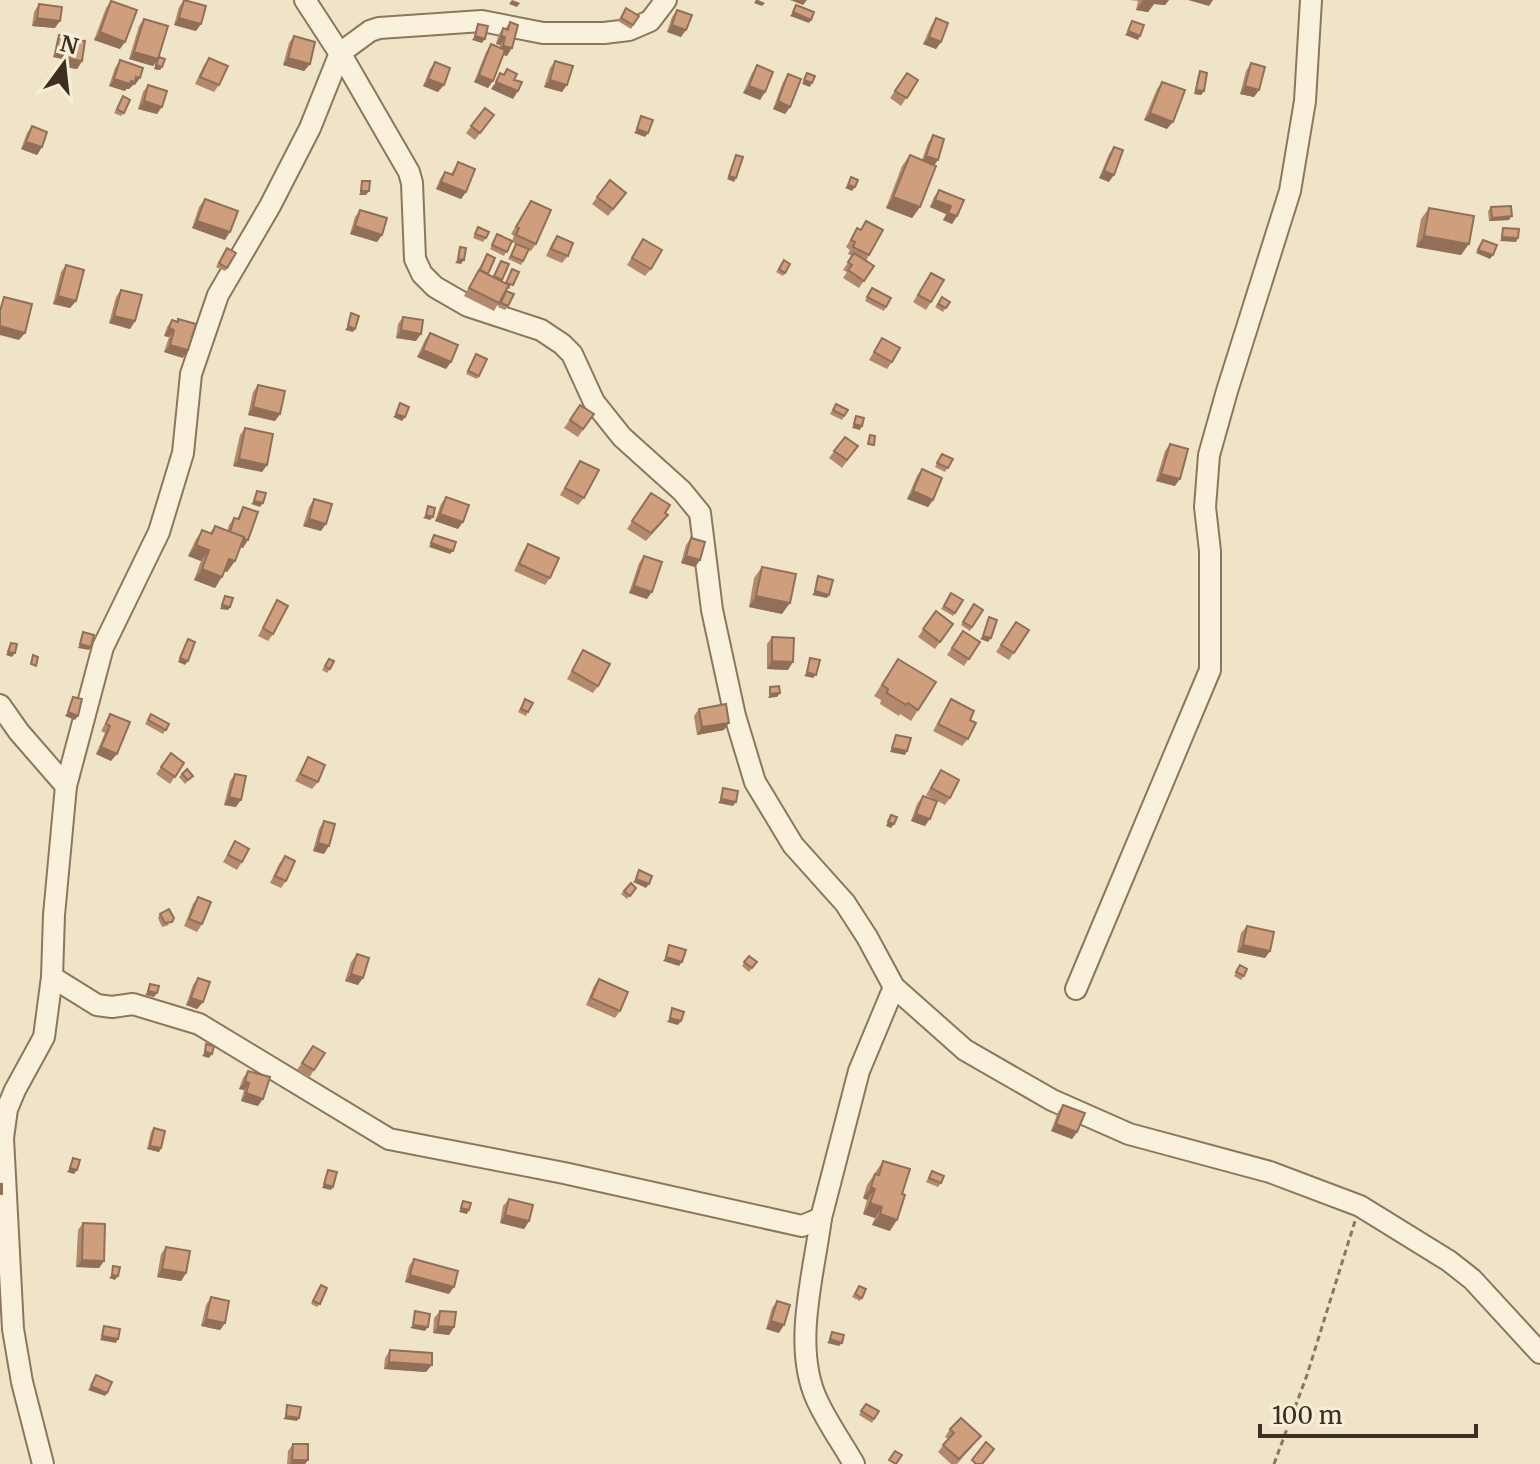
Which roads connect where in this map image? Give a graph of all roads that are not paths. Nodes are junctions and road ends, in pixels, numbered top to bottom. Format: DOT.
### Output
graph roads {
  1 [pos="305,0"];
  2 [pos="666,0"];
  3 [pos="1311,0"];
  4 [pos="340,53"];
  5 [pos="0,705"];
  6 [pos="66,786"];
  7 [pos="52,977"];
  8 [pos="894,987"];
  9 [pos="1076,989"];
  10 [pos="821,1218"];
  11 [pos="1540,1353"];
  12 [pos="43,1464"];
  13 [pos="854,1464"];
  1 -- 4 [label="street"];
  2 -- 4 [label="street"];
  3 -- 9 [label="street"];
  4 -- 6 [label="street"];
  4 -- 8 [label="street"];
  5 -- 6 [label="street"];
  6 -- 7 [label="street"];
  7 -- 10 [label="street"];
  7 -- 12 [label="street"];
  8 -- 10 [label="street"];
  8 -- 11 [label="street"];
  10 -- 13 [label="street"];
}
